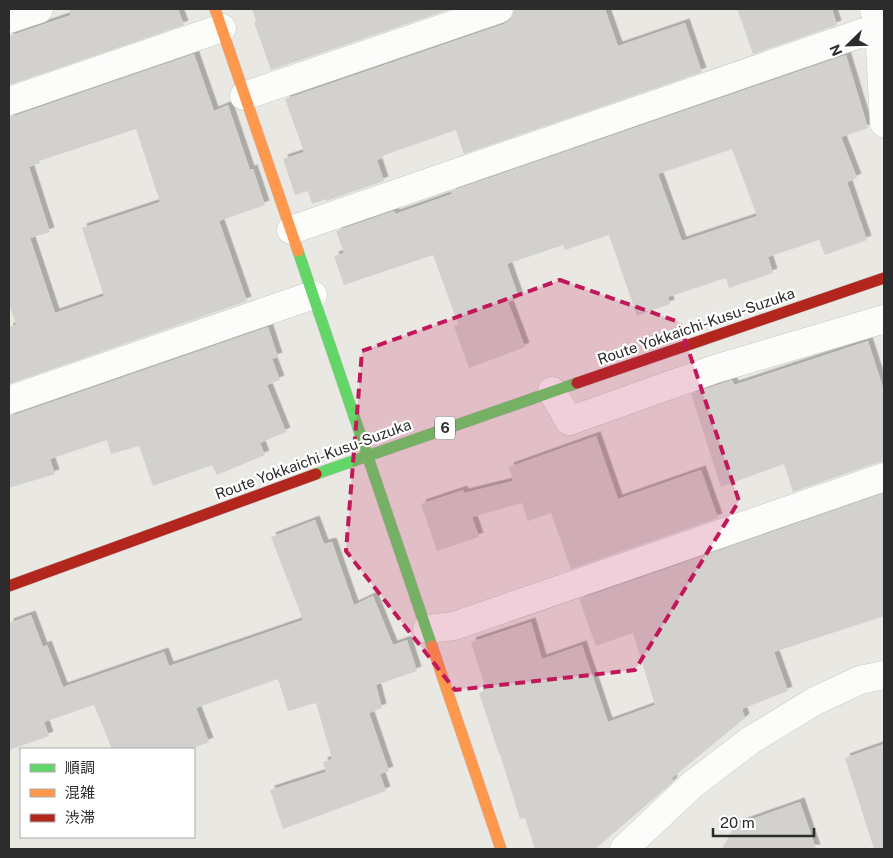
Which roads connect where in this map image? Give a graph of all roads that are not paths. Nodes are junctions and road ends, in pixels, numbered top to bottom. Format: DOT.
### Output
graph roads {
  1 [pos="39,9"];
  2 [pos="500,9"];
  3 [pos="218,18"];
  4 [pos="877,18"];
  5 [pos="9,19"];
  6 [pos="244,96"];
  7 [pos="9,101"];
  8 [pos="884,123"];
  9 [pos="292,230"];
  10 [pos="884,278"];
  11 [pos="313,295"];
  12 [pos="884,319"];
  13 [pos="552,391"];
  14 [pos="9,400"];
  15 [pos="367,454"];
  16 [pos="884,478"];
  17 [pos="9,586"];
  18 [pos="427,629"];
  19 [pos="884,675"];
  20 [pos="502,849"];
  21 [pos="624,849"];
  1 -- 5 [label="street"];
  2 -- 6 [label="street"];
  3 -- 6 [label="main road"];
  3 -- 7 [label="street"];
  4 -- 8 [label="street"];
  4 -- 9 [label="street"];
  6 -- 9 [label="main road"];
  9 -- 11 [label="main road"];
  10 -- 13 [label="main road, Route Yokkaichi-Kusu-Suzuka / 6"];
  11 -- 14 [label="street"];
  11 -- 15 [label="main road"];
  12 -- 13 [label="street"];
  13 -- 15 [label="main road, Route Yokkaichi-Kusu-Suzuka / 6"];
  15 -- 17 [label="main road, Route Yokkaichi-Kusu-Suzuka / 6"];
  15 -- 18 [label="main road"];
  16 -- 18 [label="street"];
  18 -- 20 [label="main road"];
  19 -- 21 [label="street"];
}
